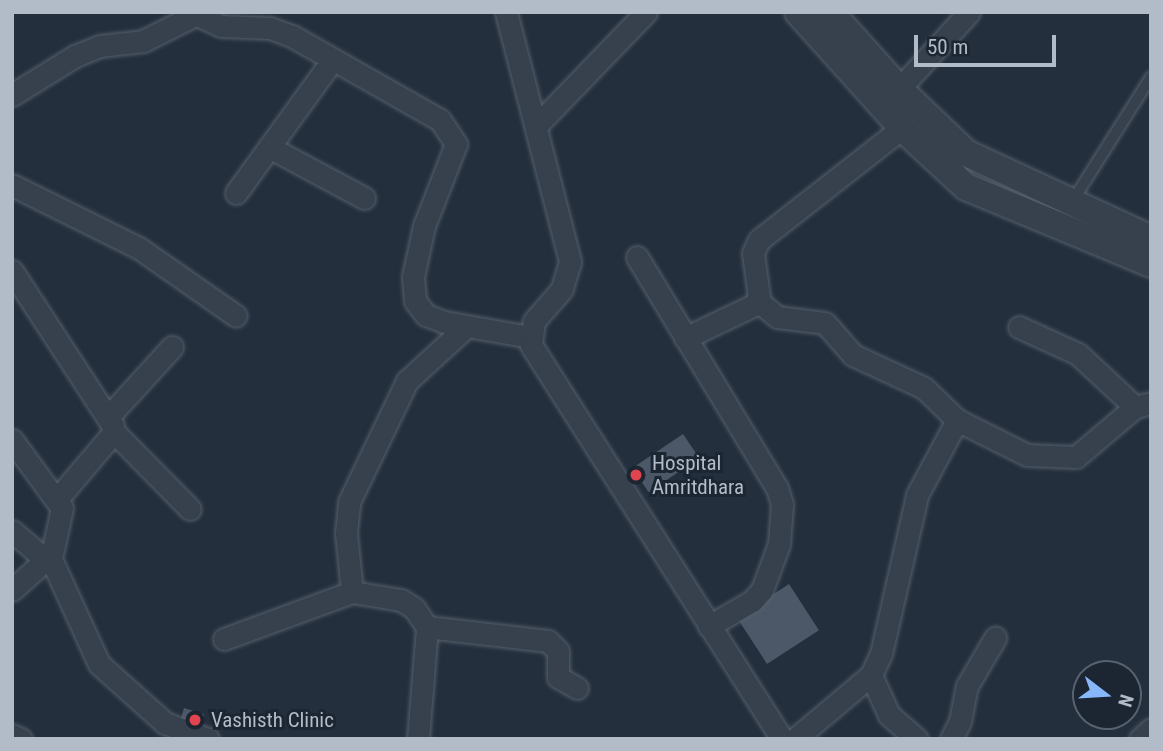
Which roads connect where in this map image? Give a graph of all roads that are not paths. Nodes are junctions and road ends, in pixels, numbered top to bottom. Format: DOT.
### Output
graph roads {
  1 [pos="506,12"];
  2 [pos="646,12"];
  3 [pos="798,12"];
  4 [pos="830,12"];
  5 [pos="969,12"];
  6 [pos="193,14"];
  7 [pos="334,59"];
  8 [pos="1151,77"];
  9 [pos="899,89"];
  10 [pos="12,96"];
  11 [pos="537,125"];
  12 [pos="902,128"];
  13 [pos="269,147"];
  14 [pos="12,185"];
  15 [pos="236,193"];
  16 [pos="364,198"];
  17 [pos="1070,205"];
  18 [pos="1055,227"];
  19 [pos="1151,239"];
  20 [pos="638,257"];
  21 [pos="1151,264"];
  22 [pos="12,271"];
  23 [pos="758,301"];
  24 [pos="236,316"];
  25 [pos="466,327"];
  26 [pos="1020,327"];
  27 [pos="530,337"];
  28 [pos="685,338"];
  29 [pos="172,347"];
  30 [pos="1143,405"];
  31 [pos="957,420"];
  32 [pos="111,425"];
  33 [pos="12,440"];
  34 [pos="58,498"];
  35 [pos="190,509"];
  36 [pos="12,531"];
  37 [pos="49,557"];
  38 [pos="12,590"];
  39 [pos="352,592"];
  40 [pos="709,626"];
  41 [pos="427,627"];
  42 [pos="995,638"];
  43 [pos="224,639"];
  44 [pos="871,675"];
  45 [pos="577,688"];
  46 [pos="1151,729"];
  47 [pos="176,733"];
  48 [pos="12,735"];
  49 [pos="21,739"];
  50 [pos="208,739"];
  51 [pos="418,739"];
  52 [pos="782,739"];
  53 [pos="795,739"];
  54 [pos="917,739"];
  55 [pos="951,739"];
  56 [pos="1140,739"];
  1 -- 11 [label="street"];
  2 -- 11 [label="street"];
  3 -- 12 [label="street"];
  4 -- 9 [label="street"];
  5 -- 9 [label="street"];
  6 -- 7 [label="street"];
  6 -- 10 [label="street"];
  7 -- 13 [label="street"];
  7 -- 25 [label="street"];
  8 -- 17 [label="lane"];
  9 -- 17 [label="street"];
  11 -- 27 [label="street"];
  12 -- 18 [label="street"];
  12 -- 23 [label="street"];
  13 -- 15 [label="street"];
  13 -- 16 [label="street"];
  14 -- 24 [label="street"];
  17 -- 18 [label="lane"];
  17 -- 19 [label="street"];
  18 -- 21 [label="street"];
  20 -- 28 [label="street"];
  22 -- 32 [label="street"];
  23 -- 28 [label="street"];
  23 -- 31 [label="street"];
  25 -- 27 [label="street"];
  25 -- 39 [label="street"];
  26 -- 30 [label="street"];
  27 -- 40 [label="street"];
  28 -- 40 [label="street"];
  29 -- 32 [label="street"];
  30 -- 31 [label="street"];
  31 -- 44 [label="street"];
  32 -- 34 [label="street"];
  32 -- 35 [label="street"];
  33 -- 34 [label="street"];
  34 -- 37 [label="street"];
  36 -- 37 [label="street"];
  37 -- 38 [label="street"];
  37 -- 47 [label="street"];
  39 -- 41 [label="street"];
  39 -- 43 [label="street"];
  40 -- 52 [label="street"];
  41 -- 45 [label="street"];
  41 -- 51 [label="street"];
  42 -- 55 [label="street"];
  44 -- 53 [label="street"];
  44 -- 54 [label="street"];
  46 -- 56 [label="street"];
  47 -- 50 [label="street"];
  48 -- 49 [label="street"];
}
